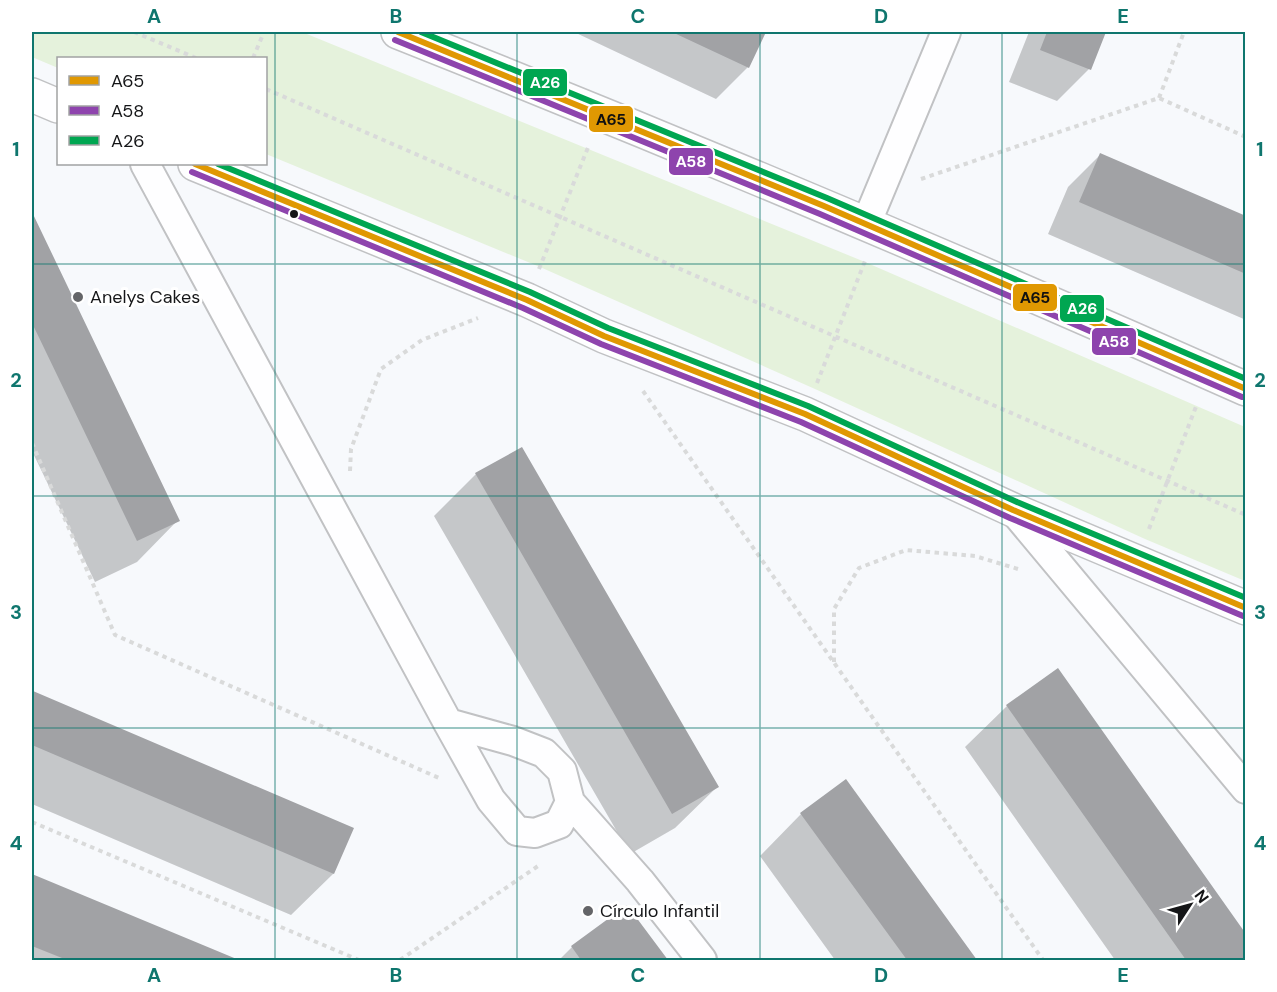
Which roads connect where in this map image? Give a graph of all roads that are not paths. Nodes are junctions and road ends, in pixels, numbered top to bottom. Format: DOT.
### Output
graph roads {
  1 [pos="398,32"];
  2 [pos="946,32"];
  3 [pos="32,95"];
  4 [pos="57,106"];
  5 [pos="146,165"];
  6 [pos="197,165"];
  7 [pos="874,216"];
  8 [pos="1245,389"];
  9 [pos="1013,510"];
  10 [pos="1245,608"];
  11 [pos="448,723"];
  12 [pos="1245,789"];
  13 [pos="564,813"];
  14 [pos="702,960"];
  1 -- 7 [label="main road"];
  2 -- 7 [label="street"];
  3 -- 4 [label="main road"];
  5 -- 11 [label="street"];
  6 -- 9 [label="main road"];
  7 -- 8 [label="main road"];
  9 -- 10 [label="main road"];
  9 -- 12 [label="street"];
  11 -- 13 [label="street"];
  11 -- 13 [label="street"];
  13 -- 14 [label="street"];
}
